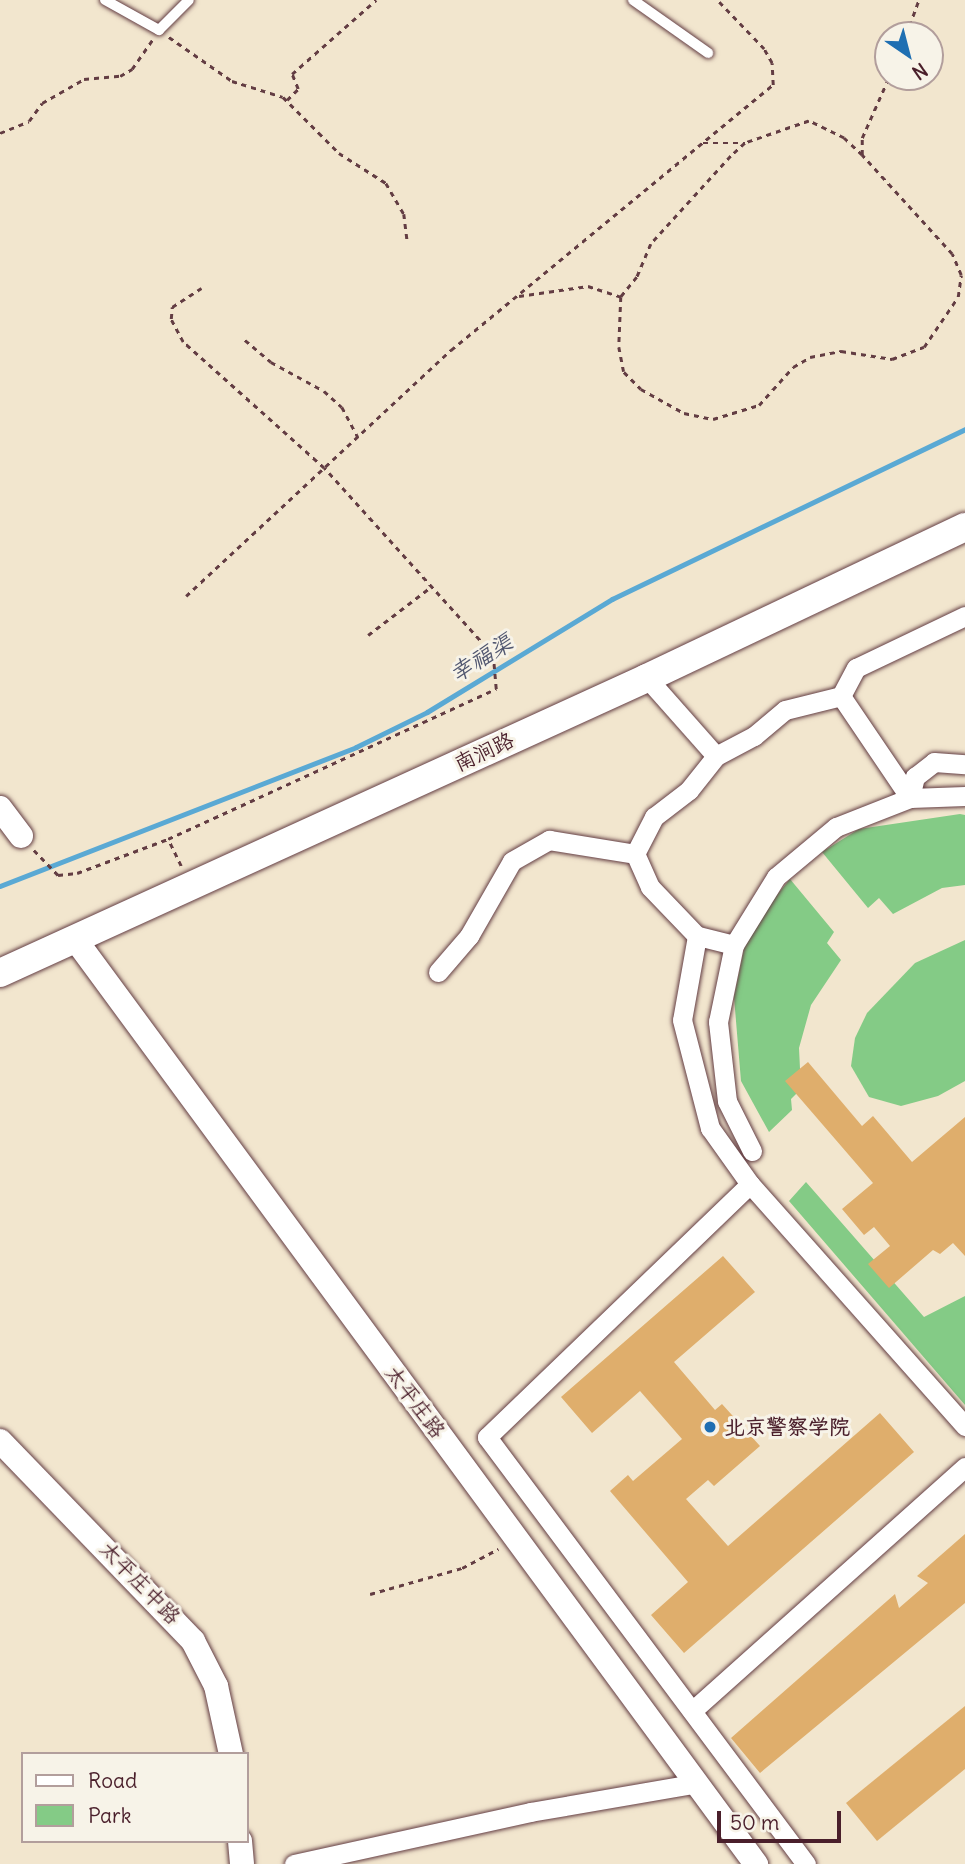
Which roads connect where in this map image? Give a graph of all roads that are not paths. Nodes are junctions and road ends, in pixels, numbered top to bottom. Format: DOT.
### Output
graph roads {
  1 [pos="105,0"];
  2 [pos="189,0"];
  3 [pos="633,0"];
  4 [pos="708,53"];
  5 [pos="965,527"];
  6 [pos="965,616"];
  7 [pos="647,678"];
  8 [pos="841,696"];
  9 [pos="716,756"];
  10 [pos="965,764"];
  11 [pos="965,796"];
  12 [pos="910,798"];
  13 [pos="0,808"];
  14 [pos="21,836"];
  15 [pos="635,853"];
  16 [pos="697,936"];
  17 [pos="75,939"];
  18 [pos="734,945"];
  19 [pos="438,972"];
  20 [pos="0,974"];
  21 [pos="752,1151"];
  22 [pos="750,1184"];
  23 [pos="965,1426"];
  24 [pos="0,1441"];
  25 [pos="965,1467"];
  26 [pos="692,1711"];
  27 [pos="231,1752"];
  28 [pos="698,1783"];
  29 [pos="240,1843"];
  30 [pos="242,1864"];
  31 [pos="294,1864"];
  32 [pos="756,1864"];
  33 [pos="806,1864"];
  1 -- 2 [label="lane"];
  3 -- 4 [label="lane"];
  5 -- 7 [label="main road, 南涧路"];
  6 -- 8 [label="street"];
  7 -- 9 [label="street"];
  7 -- 17 [label="main road, 南涧路"];
  8 -- 9 [label="street"];
  8 -- 12 [label="street"];
  9 -- 15 [label="street"];
  10 -- 12 [label="street"];
  11 -- 12 [label="street"];
  12 -- 18 [label="street"];
  13 -- 14 [label="street"];
  15 -- 16 [label="street"];
  15 -- 19 [label="street"];
  16 -- 18 [label="street"];
  16 -- 22 [label="street"];
  17 -- 20 [label="main road, 南涧路"];
  17 -- 28 [label="street, 太平庄路"];
  18 -- 21 [label="street"];
  22 -- 23 [label="street"];
  22 -- 26 [label="street"];
  24 -- 27 [label="street, 太平庄中路"];
  25 -- 26 [label="street"];
  26 -- 33 [label="street"];
  28 -- 31 [label="street"];
  28 -- 32 [label="street, 太平庄路"];
  29 -- 30 [label="street"];
}
